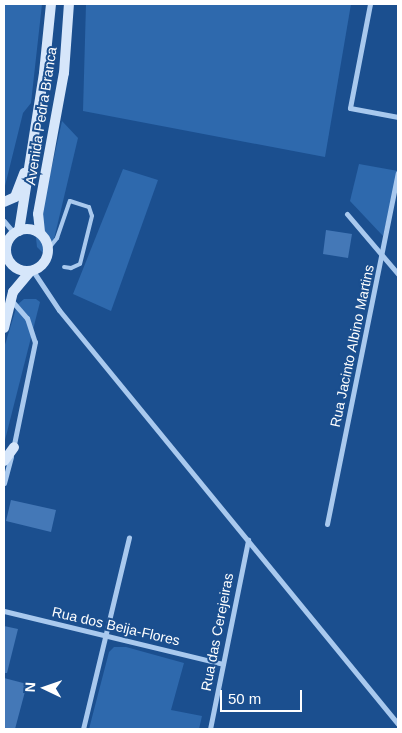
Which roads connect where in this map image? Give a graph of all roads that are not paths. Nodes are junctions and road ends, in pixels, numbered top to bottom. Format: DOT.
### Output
graph roads {
  1 [pos="51,4"];
  2 [pos="69,4"];
  3 [pos="370,4"];
  4 [pos="398,117"];
  5 [pos="34,144"];
  6 [pos="398,173"];
  7 [pos="4,202"];
  8 [pos="347,214"];
  9 [pos="4,220"];
  10 [pos="17,232"];
  11 [pos="40,232"];
  12 [pos="49,248"];
  13 [pos="5,254"];
  14 [pos="382,254"];
  15 [pos="64,268"];
  16 [pos="31,272"];
  17 [pos="398,274"];
  18 [pos="11,300"];
  19 [pos="4,328"];
  20 [pos="14,447"];
  21 [pos="4,460"];
  22 [pos="4,483"];
  23 [pos="327,524"];
  24 [pos="129,537"];
  25 [pos="248,540"];
  26 [pos="4,611"];
  27 [pos="106,635"];
  28 [pos="223,664"];
  29 [pos="398,724"];
  30 [pos="83,729"];
  31 [pos="210,729"];
  1 -- 5 [label="main road, Avenida Pedra Branca"];
  2 -- 11 [label="main road, Avenida Pedra Branca"];
  3 -- 4 [label="street"];
  5 -- 7 [label="main road"];
  5 -- 10 [label="main road, Avenida Pedra Branca"];
  6 -- 14 [label="street, Rua Jacinto Albino Martins"];
  8 -- 14 [label="street"];
  9 -- 10 [label="street"];
  10 -- 11 [label="main road"];
  10 -- 13 [label="main road"];
  11 -- 12 [label="main road"];
  12 -- 15 [label="lane"];
  12 -- 16 [label="main road"];
  13 -- 16 [label="main road"];
  14 -- 17 [label="street"];
  14 -- 23 [label="street, Rua Jacinto Albino Martins"];
  16 -- 18 [label="main road"];
  16 -- 25 [label="street"];
  18 -- 19 [label="main road"];
  18 -- 20 [label="street"];
  20 -- 21 [label="main road"];
  20 -- 22 [label="street"];
  24 -- 27 [label="street"];
  25 -- 28 [label="street, Rua das Cerejeiras"];
  25 -- 29 [label="street"];
  26 -- 27 [label="street, Rua dos Beija-Flores"];
  27 -- 28 [label="street, Rua dos Beija-Flores"];
  27 -- 30 [label="street"];
  28 -- 31 [label="street, Rua das Cerejeiras"];
}
